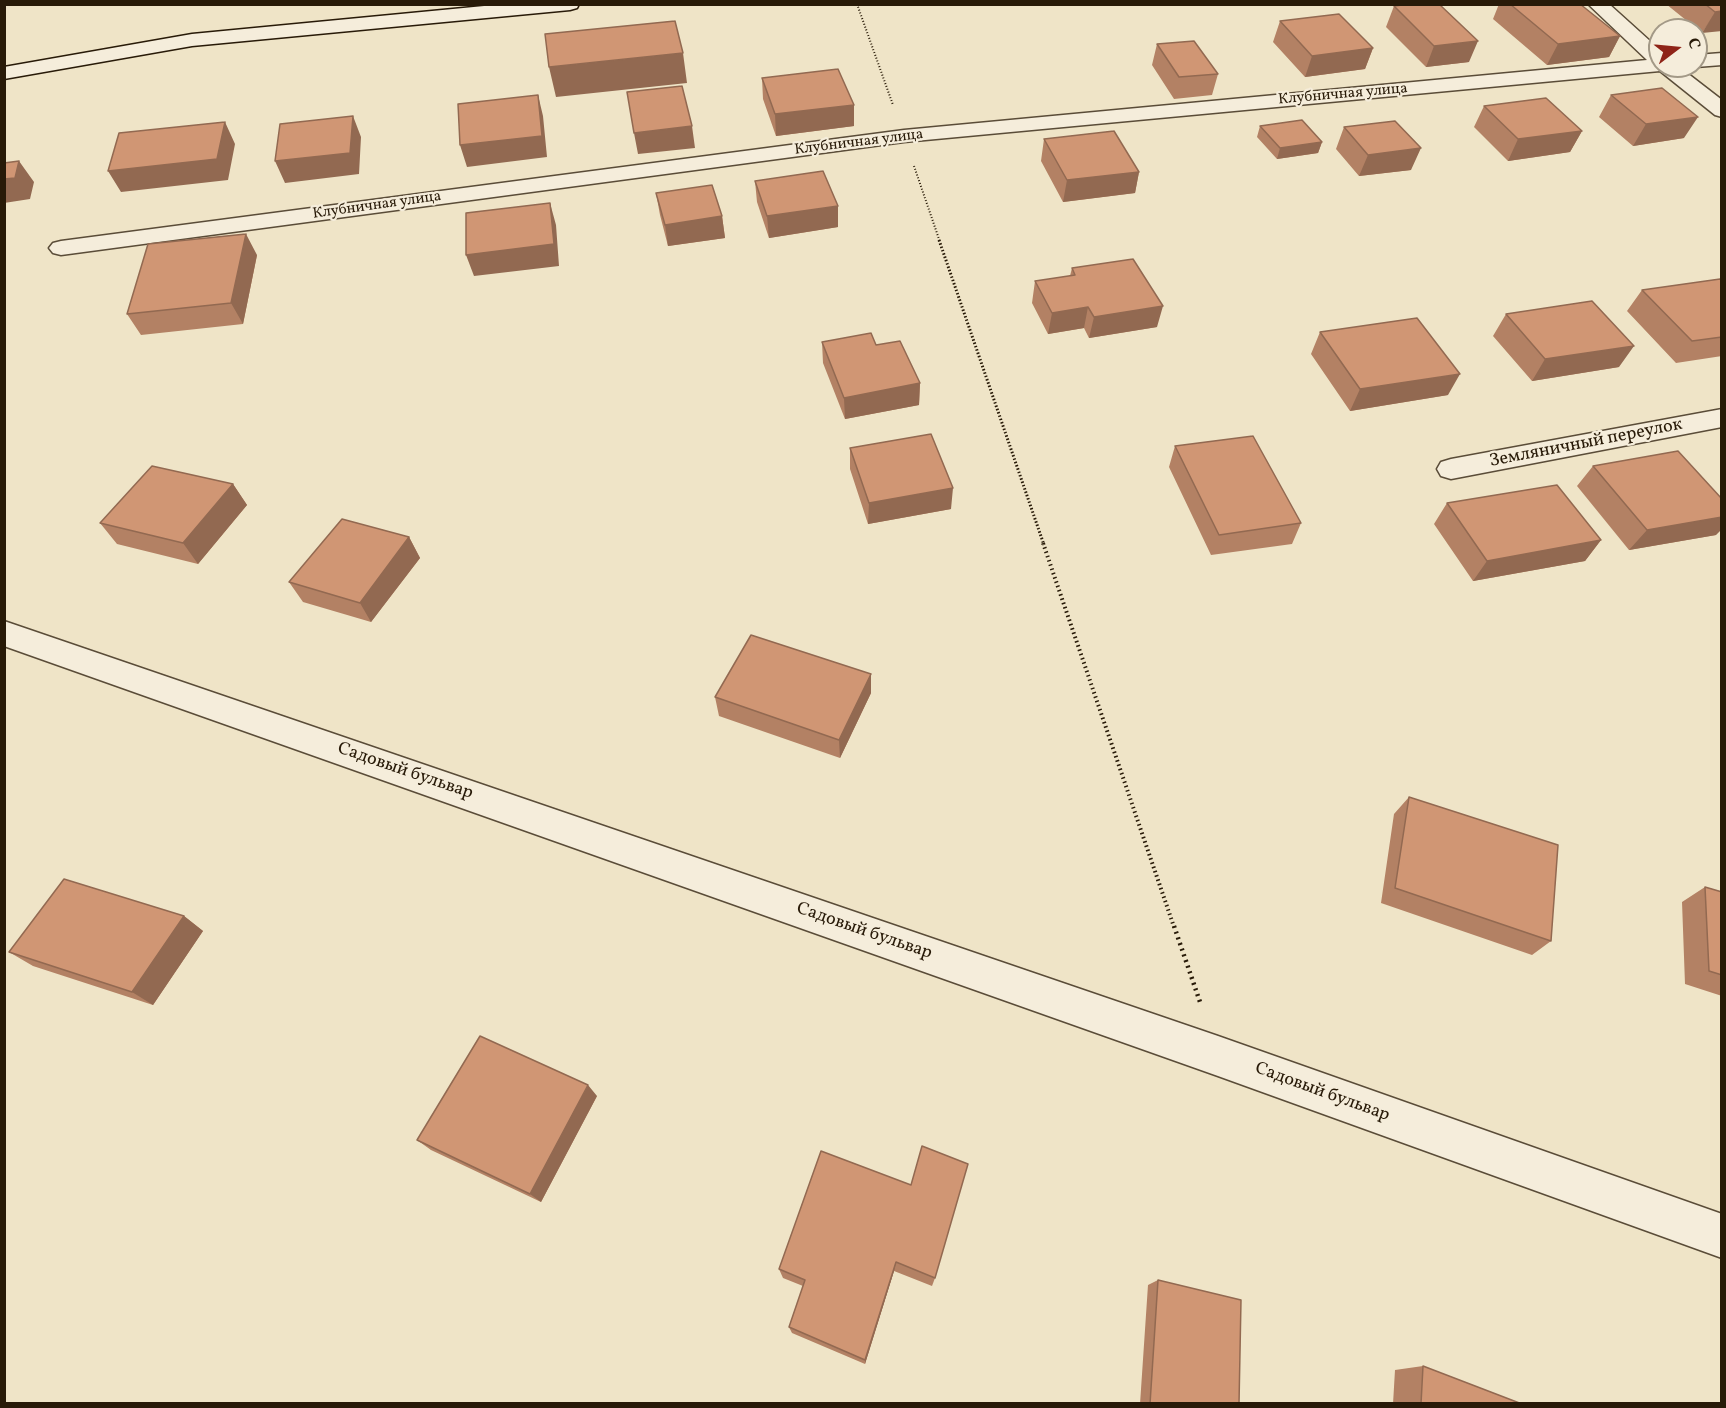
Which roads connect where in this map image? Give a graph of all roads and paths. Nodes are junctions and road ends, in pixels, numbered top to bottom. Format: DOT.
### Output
graph roads {
  1 [pos="570,4"];
  2 [pos="856,4"];
  3 [pos="1598,4"];
  4 [pos="1648,52"];
  5 [pos="1648,64"];
  6 [pos="4,74"];
  7 [pos="1681,78"];
  8 [pos="1722,111"];
  9 [pos="904,136"];
  10 [pos="62,248"];
  11 [pos="1722,418"];
  12 [pos="1451,469"];
  13 [pos="4,633"];
  14 [pos="1218,1056"];
  15 [pos="1722,1236"];
  1 -- 6 [label="street"];
  2 -- 9 [label="path"];
  3 -- 4 [label="street"];
  5 -- 9 [label="street, Клубничная улица"];
  7 -- 8 [label="street"];
  9 -- 10 [label="street, Клубничная улица"];
  9 -- 14 [label="path"];
  11 -- 12 [label="street, Земляничный переулок"];
  13 -- 14 [label="street, Садовый бульвар"];
  14 -- 15 [label="street, Садовый бульвар"];
}
